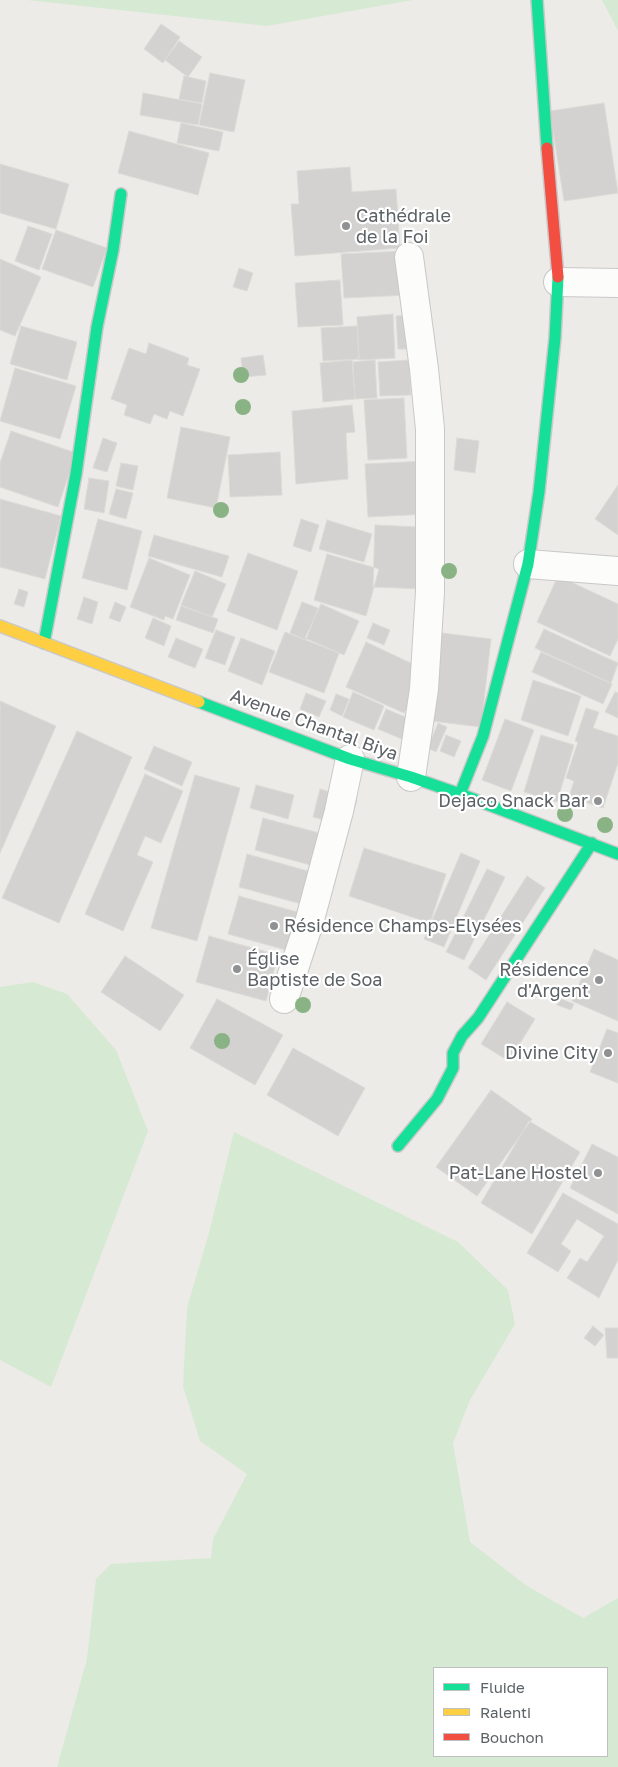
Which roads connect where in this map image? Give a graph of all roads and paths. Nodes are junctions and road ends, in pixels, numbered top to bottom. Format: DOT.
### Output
graph roads {
  1 [pos="537,0"];
  2 [pos="121,194"];
  3 [pos="409,257"];
  4 [pos="558,282"];
  5 [pos="618,283"];
  6 [pos="528,564"];
  7 [pos="618,570"];
  8 [pos="0,626"];
  9 [pos="44,643"];
  10 [pos="350,759"];
  11 [pos="411,777"];
  12 [pos="460,794"];
  13 [pos="592,843"];
  14 [pos="618,854"];
  15 [pos="284,999"];
  16 [pos="398,1146"];
  1 -- 4 [label="street"];
  2 -- 9 [label="street"];
  3 -- 11 [label="street"];
  4 -- 5 [label="street"];
  4 -- 6 [label="street"];
  6 -- 7 [label="street"];
  6 -- 12 [label="street"];
  8 -- 9 [label="street, Avenue Chantal Biya"];
  9 -- 10 [label="street, Avenue Chantal Biya"];
  10 -- 11 [label="street, Avenue Chantal Biya"];
  10 -- 15 [label="street"];
  11 -- 12 [label="street, Avenue Chantal Biya"];
  12 -- 13 [label="street, Avenue Chantal Biya"];
  13 -- 14 [label="street, Avenue Chantal Biya"];
  13 -- 16 [label="street"];
}
